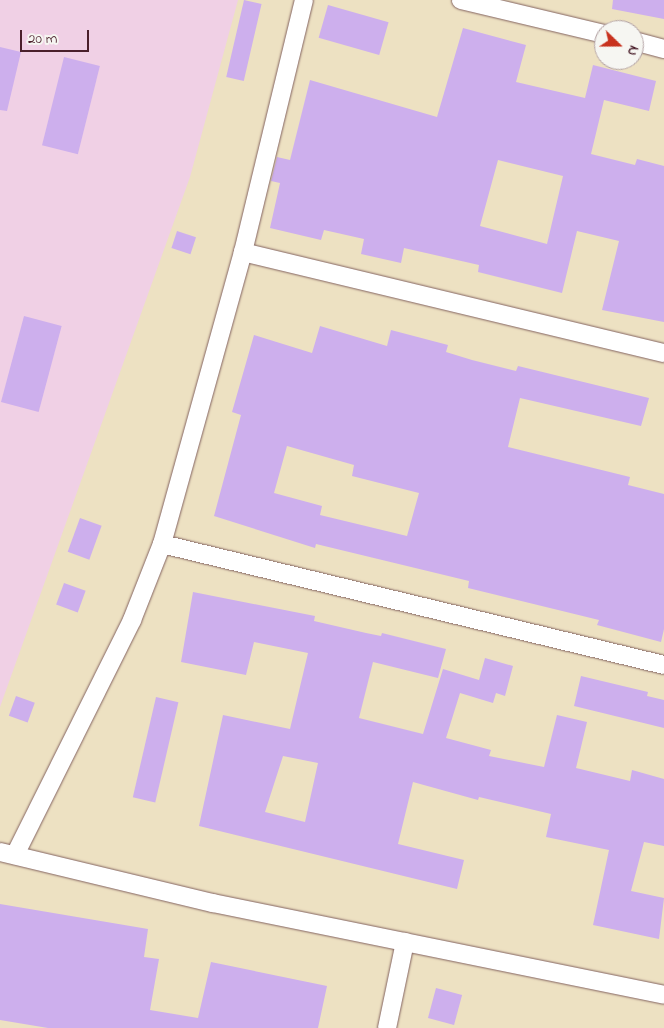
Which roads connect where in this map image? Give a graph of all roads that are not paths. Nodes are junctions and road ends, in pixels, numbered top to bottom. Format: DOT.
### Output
graph roads {
  1 [pos="304,0"];
  2 [pos="462,0"];
  3 [pos="594,32"];
  4 [pos="644,44"];
  5 [pos="664,49"];
  6 [pos="243,252"];
  7 [pos="664,353"];
  8 [pos="162,544"];
  9 [pos="664,665"];
  10 [pos="8,853"];
  11 [pos="405,942"];
  12 [pos="664,995"];
  13 [pos="387,1028"];
  1 -- 6 [label="street"];
  2 -- 3 [label="street"];
  4 -- 5 [label="street"];
  6 -- 7 [label="street"];
  6 -- 8 [label="street"];
  8 -- 9 [label="street"];
  8 -- 10 [label="street"];
  10 -- 11 [label="street"];
  11 -- 12 [label="street"];
  11 -- 13 [label="street"];
}
